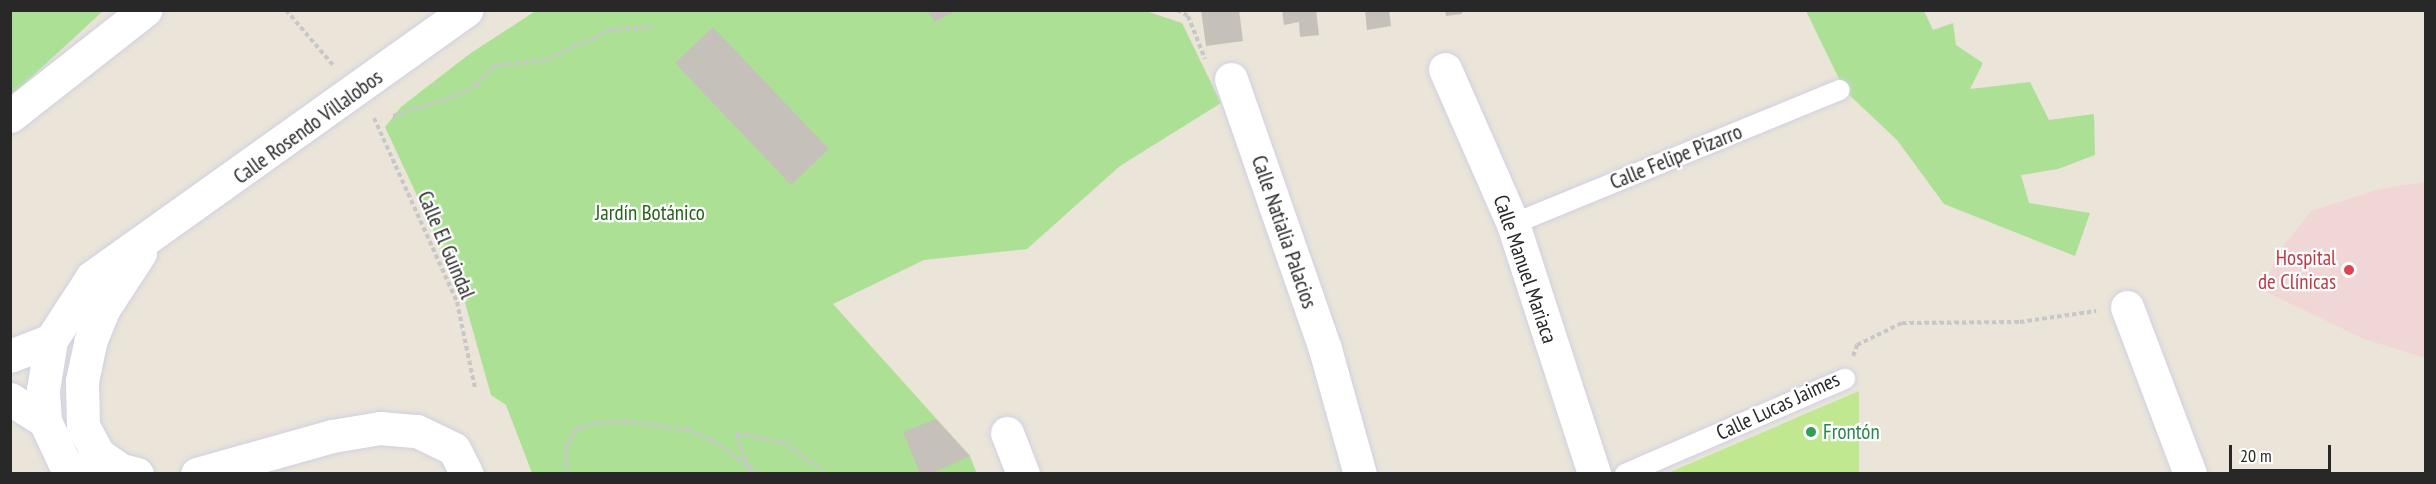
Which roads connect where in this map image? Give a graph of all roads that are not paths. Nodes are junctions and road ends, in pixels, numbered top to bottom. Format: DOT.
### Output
graph roads {
  1 [pos="145,10"];
  2 [pos="467,10"];
  3 [pos="1445,69"];
  4 [pos="1231,80"];
  5 [pos="1840,90"];
  6 [pos="10,116"];
  7 [pos="1512,224"];
  8 [pos="147,241"];
  9 [pos="2127,307"];
  10 [pos="51,340"];
  11 [pos="10,356"];
  12 [pos="1845,379"];
  13 [pos="10,399"];
  14 [pos="45,421"];
  15 [pos="1006,433"];
  16 [pos="1584,471"];
  17 [pos="79,474"];
  18 [pos="137,474"];
  19 [pos="197,474"];
  20 [pos="467,474"];
  21 [pos="1023,474"];
  22 [pos="1360,474"];
  23 [pos="1625,474"];
  24 [pos="2190,474"];
  1 -- 6 [label="main road"];
  2 -- 8 [label="main road, Calle Rosendo Villalobos"];
  3 -- 7 [label="main road, Calle Manuel Mariaca"];
  4 -- 22 [label="main road, Calle Natialia Palacios"];
  5 -- 7 [label="lane, Calle Felipe Pizarro"];
  7 -- 16 [label="main road, Calle Manuel Mariaca"];
  8 -- 10 [label="main road, Calle Rosendo Villalobos"];
  8 -- 18 [label="main road, Calle Rosendo Villalobos"];
  9 -- 24 [label="main road"];
  10 -- 11 [label="main road"];
  10 -- 14 [label="main road, Calle Rosendo Villalobos"];
  12 -- 23 [label="lane, Calle Lucas Jaimes"];
  13 -- 14 [label="main road"];
  14 -- 17 [label="main road, Calle Rosendo Villalobos"];
  15 -- 21 [label="main road"];
  19 -- 20 [label="main road"];
}
